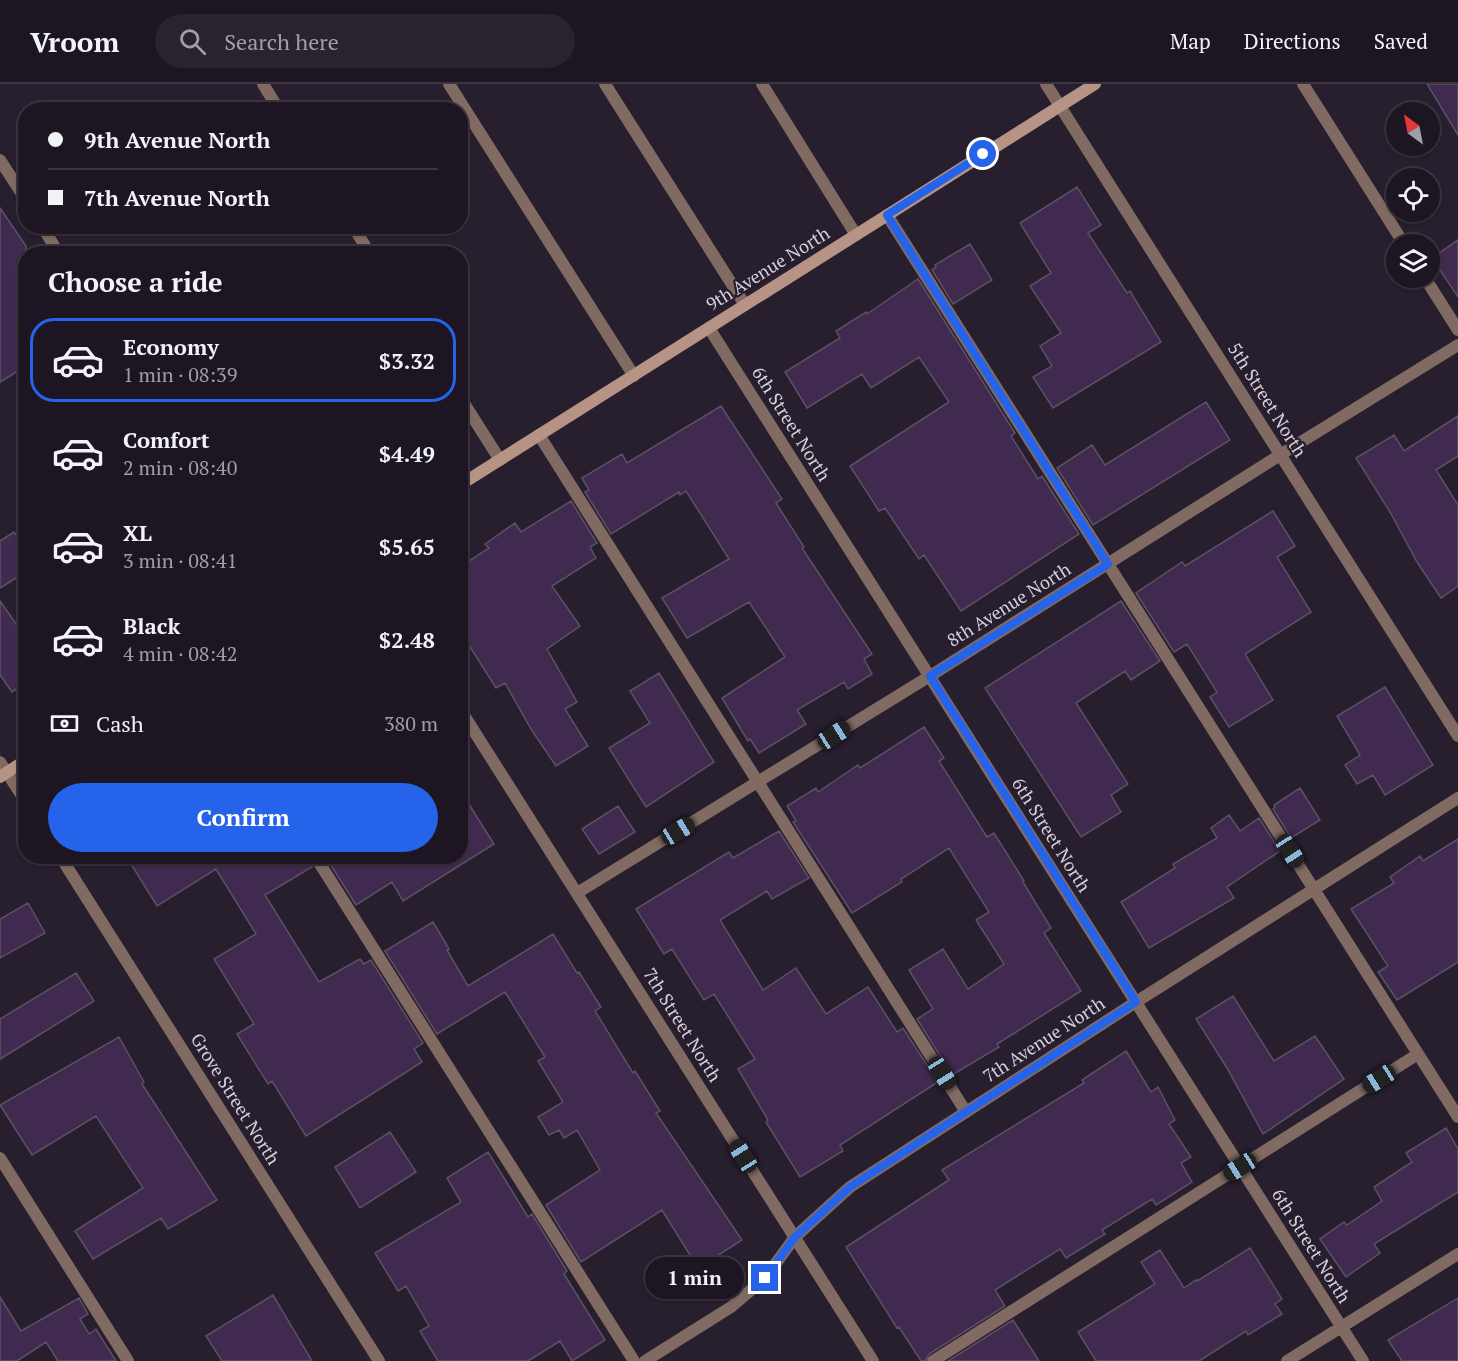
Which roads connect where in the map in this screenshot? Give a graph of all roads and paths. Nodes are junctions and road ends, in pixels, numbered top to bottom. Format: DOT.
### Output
graph roads {
  1 [pos="263,84"];
  2 [pos="449,84"];
  3 [pos="605,84"];
  4 [pos="762,84"];
  5 [pos="1046,84"];
  6 [pos="1095,84"];
  7 [pos="1302,84"];
  8 [pos="274,102"];
  9 [pos="460,102"];
  10 [pos="1060,106"];
  11 [pos="468,114"];
  12 [pos="0,160"];
  13 [pos="18,188"];
  14 [pos="887,215"];
  15 [pos="1398,234"];
  16 [pos="856,235"];
  17 [pos="1431,288"];
  18 [pos="745,305"];
  19 [pos="709,328"];
  20 [pos="1458,330"];
  21 [pos="1458,345"];
  22 [pos="634,376"];
  23 [pos="468,409"];
  24 [pos="539,435"];
  25 [pos="1280,455"];
  26 [pos="501,460"];
  27 [pos="468,480"];
  28 [pos="1108,564"];
  29 [pos="930,676"];
  30 [pos="468,722"];
  31 [pos="1458,735"];
  32 [pos="18,763"];
  33 [pos="2,770"];
  34 [pos="758,782"];
  35 [pos="18,791"];
  36 [pos="1458,798"];
  37 [pos="65,864"];
  38 [pos="320,864"];
  39 [pos="1314,889"];
  40 [pos="577,893"];
  41 [pos="1136,1002"];
  42 [pos="1418,1054"];
  43 [pos="966,1112"];
  44 [pos="1458,1117"];
  45 [pos="0,1158"];
  46 [pos="1240,1167"];
  47 [pos="795,1237"];
  48 [pos="1458,1254"];
  49 [pos="1341,1327"];
  50 [pos="128,1361"];
  51 [pos="379,1361"];
  52 [pos="634,1361"];
  53 [pos="645,1361"];
  54 [pos="873,1361"];
  55 [pos="933,1361"];
  56 [pos="1287,1361"];
  57 [pos="1363,1361"];
  1 -- 8 [label="street"];
  2 -- 9 [label="street"];
  3 -- 18 [label="street"];
  4 -- 16 [label="street"];
  5 -- 10 [label="street, 5th Street North"];
  6 -- 10 [label="street, 9th Avenue North"];
  7 -- 15 [label="street"];
  10 -- 14 [label="street, 9th Avenue North"];
  10 -- 25 [label="street, 5th Street North"];
  11 -- 22 [label="street"];
  12 -- 13 [label="street"];
  14 -- 16 [label="street, 9th Avenue North"];
  14 -- 28 [label="street"];
  16 -- 18 [label="street, 9th Avenue North"];
  17 -- 20 [label="street"];
  18 -- 19 [label="street, 9th Avenue North"];
  19 -- 22 [label="street, 9th Avenue North"];
  19 -- 29 [label="street, 6th Street North"];
  21 -- 25 [label="street, 8th Avenue North"];
  22 -- 24 [label="street, 9th Avenue North"];
  23 -- 26 [label="street"];
  24 -- 26 [label="street, 9th Avenue North"];
  24 -- 34 [label="street"];
  25 -- 28 [label="street, 8th Avenue North"];
  25 -- 31 [label="street, 5th Street North"];
  26 -- 27 [label="street, 9th Avenue North"];
  28 -- 29 [label="street, 8th Avenue North"];
  28 -- 39 [label="street"];
  29 -- 34 [label="street, 8th Avenue North"];
  29 -- 41 [label="street, 6th Street North"];
  30 -- 40 [label="street, 7th Street North"];
  32 -- 33 [label="street"];
  33 -- 35 [label="street"];
  34 -- 40 [label="street, 8th Avenue North"];
  34 -- 43 [label="street"];
  36 -- 39 [label="street, 7th Avenue North"];
  37 -- 51 [label="street, Grove Street North"];
  38 -- 52 [label="street"];
  39 -- 41 [label="street, 7th Avenue North"];
  39 -- 42 [label="street"];
  40 -- 47 [label="street, 7th Street North"];
  41 -- 43 [label="street, 7th Avenue North"];
  41 -- 46 [label="street, 6th Street North"];
  42 -- 44 [label="street"];
  42 -- 46 [label="street"];
  43 -- 47 [label="street, 7th Avenue North"];
  45 -- 50 [label="street"];
  46 -- 49 [label="street, 6th Street North"];
  46 -- 55 [label="street"];
  47 -- 53 [label="street, 7th Avenue North"];
  47 -- 54 [label="street, 7th Street North"];
  48 -- 49 [label="street"];
  49 -- 56 [label="street"];
  49 -- 57 [label="street, 6th Street North"];
}
